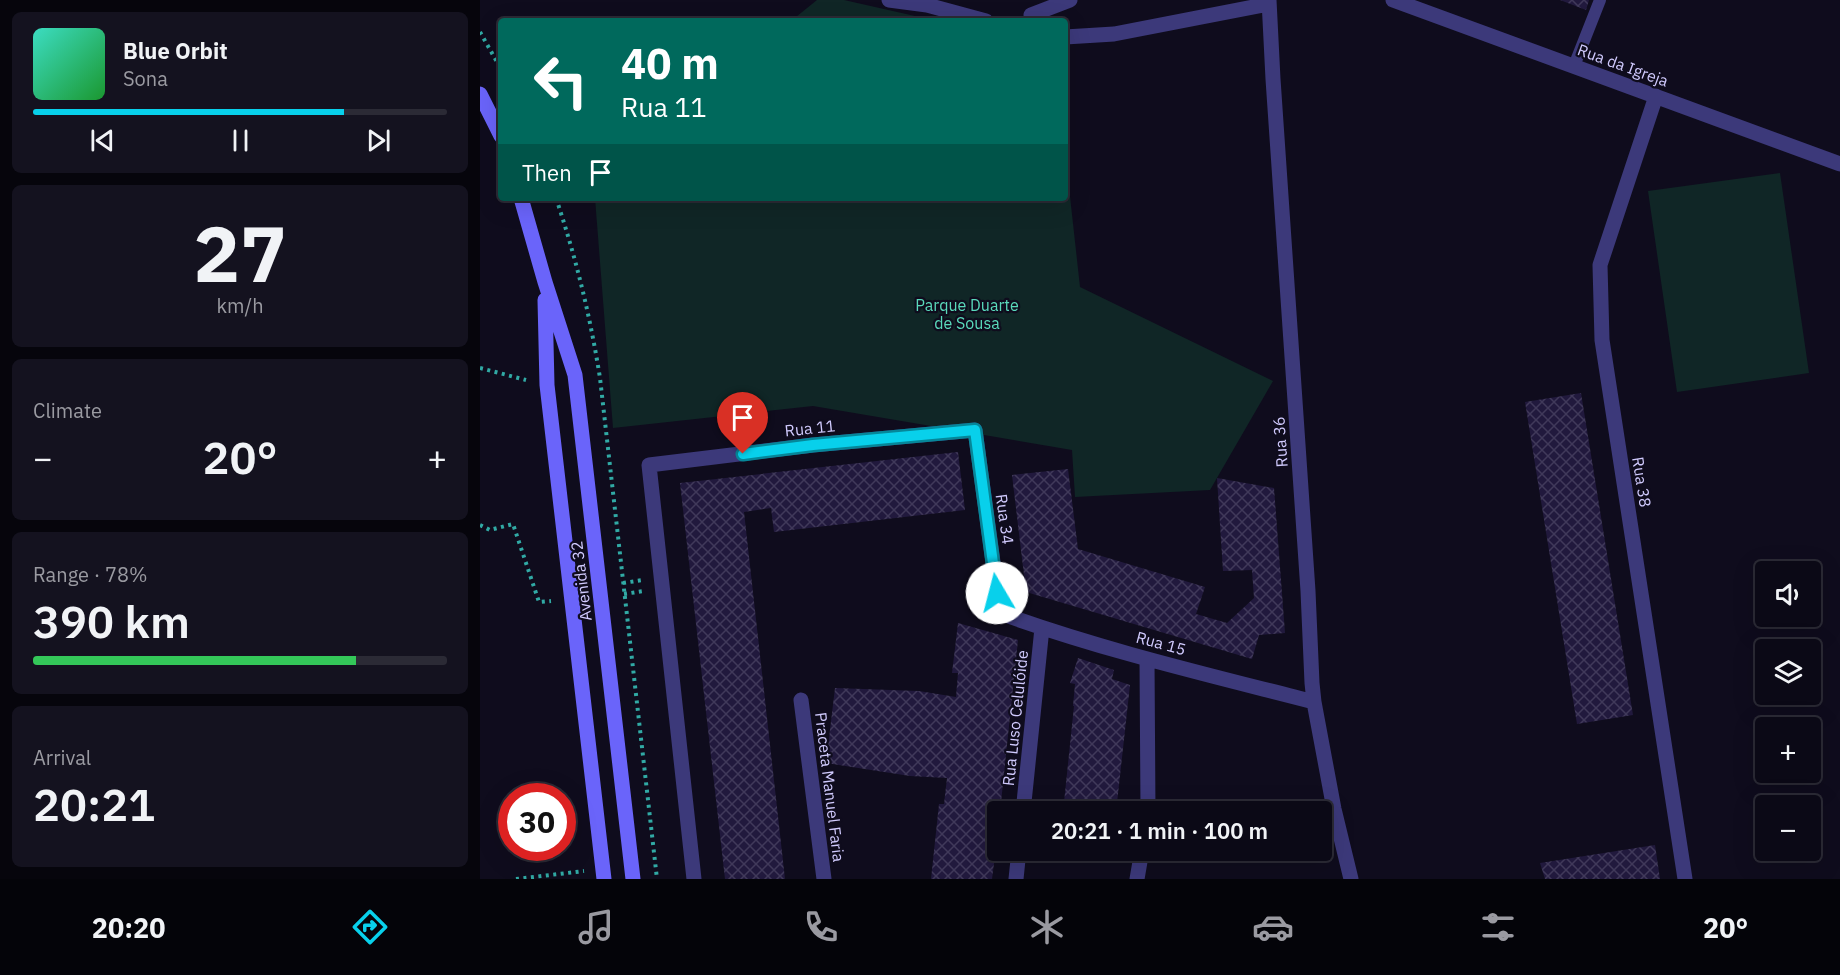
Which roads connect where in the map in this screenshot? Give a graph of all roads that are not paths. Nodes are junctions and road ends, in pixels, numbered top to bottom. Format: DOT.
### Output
graph roads {
  1 [pos="889,0"];
  2 [pos="1070,0"];
  3 [pos="1393,0"];
  4 [pos="1600,0"];
  5 [pos="1269,2"];
  6 [pos="1031,15"];
  7 [pos="975,18"];
  8 [pos="1068,37"];
  9 [pos="1574,66"];
  10 [pos="480,94"];
  11 [pos="1656,96"];
  12 [pos="498,130"];
  13 [pos="1840,164"];
  14 [pos="522,201"];
  15 [pos="545,282"];
  16 [pos="975,430"];
  17 [pos="1000,613"];
  18 [pos="1042,628"];
  19 [pos="1147,659"];
  20 [pos="801,700"];
  21 [pos="1314,702"];
  22 [pos="1024,801"];
  23 [pos="1148,801"];
  24 [pos="1018,861"];
  25 [pos="1140,861"];
  26 [pos="604,874"];
  27 [pos="633,879"];
  28 [pos="694,879"];
  29 [pos="824,879"];
  30 [pos="1016,879"];
  31 [pos="1137,879"];
  32 [pos="1351,879"];
  33 [pos="1685,879"];
  1 -- 7 [label="street"];
  2 -- 6 [label="street"];
  3 -- 9 [label="street, Rua da Igreja"];
  4 -- 9 [label="lane"];
  5 -- 8 [label="street"];
  5 -- 21 [label="street, Rua 36"];
  9 -- 11 [label="street, Rua da Igreja"];
  10 -- 12 [label="main road"];
  11 -- 13 [label="street, Rua da Igreja"];
  11 -- 33 [label="street, Rua 38"];
  14 -- 15 [label="main road, Avenida 32"];
  15 -- 26 [label="main road, Avenida 32"];
  15 -- 27 [label="main road, Avenida 32"];
  16 -- 17 [label="street, Rua 34"];
  16 -- 28 [label="street, Rua 11"];
  17 -- 18 [label="street, Rua 15"];
  18 -- 19 [label="street, Rua 15"];
  18 -- 22 [label="street, Rua Luso Celulóide"];
  19 -- 21 [label="street, Rua 15"];
  19 -- 23 [label="street"];
  20 -- 29 [label="street, Praceta Manuel Faria"];
  21 -- 32 [label="street, Rua 36"];
  24 -- 30 [label="street"];
  25 -- 31 [label="street"];
}
